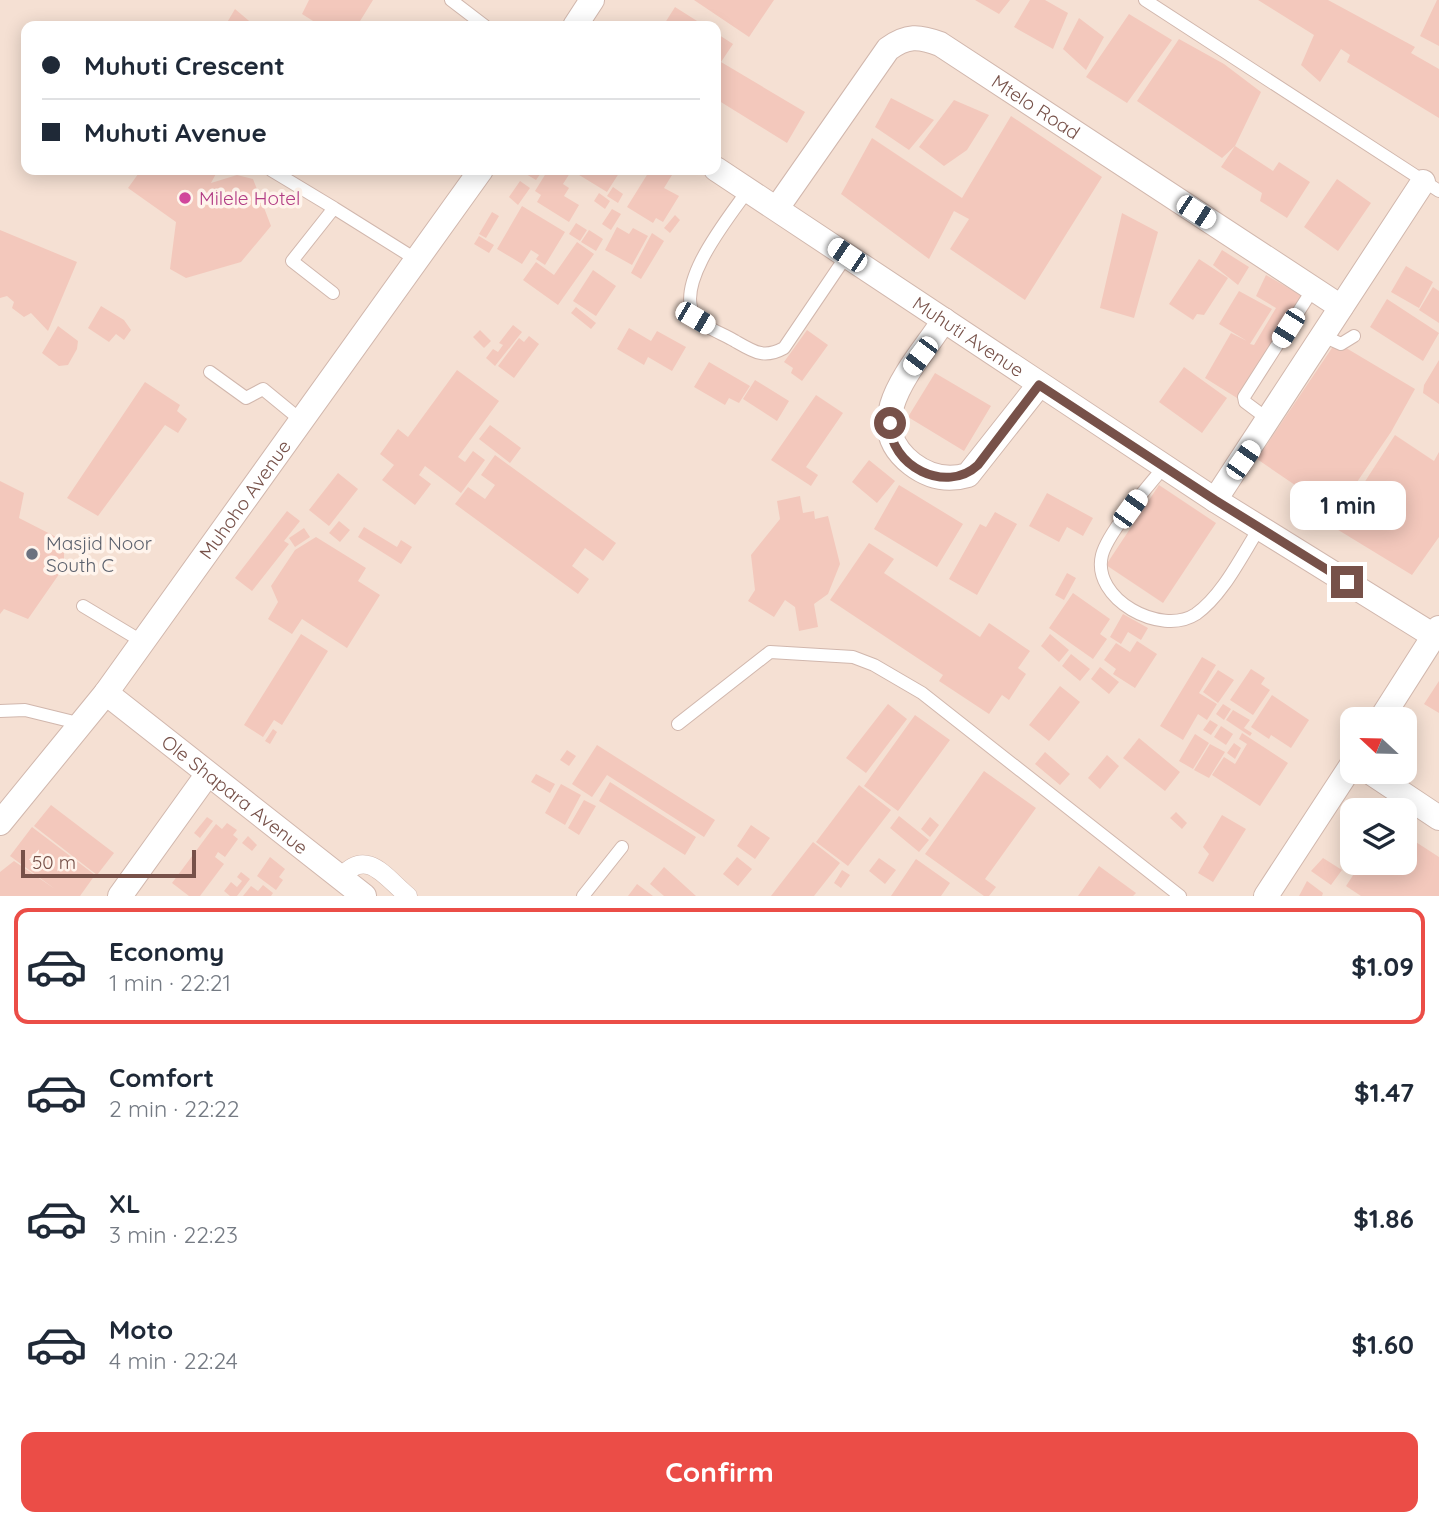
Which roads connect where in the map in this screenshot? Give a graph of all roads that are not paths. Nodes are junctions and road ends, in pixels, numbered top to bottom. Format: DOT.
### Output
graph roads {
  1 [pos="451,0"];
  2 [pos="592,0"];
  3 [pos="1145,0"];
  4 [pos="478,21"];
  5 [pos="578,21"];
  6 [pos="721,172"];
  7 [pos="279,175"];
  8 [pos="477,175"];
  9 [pos="1431,186"];
  10 [pos="748,190"];
  11 [pos="334,208"];
  12 [pos="777,208"];
  13 [pos="847,255"];
  14 [pos="417,260"];
  15 [pos="1313,289"];
  16 [pos="332,293"];
  17 [pos="1341,307"];
  18 [pos="944,320"];
  19 [pos="1323,336"];
  20 [pos="1354,336"];
  21 [pos="210,372"];
  22 [pos="1039,385"];
  23 [pos="1269,420"];
  24 [pos="302,421"];
  25 [pos="1164,467"];
  26 [pos="1215,500"];
  27 [pos="1259,527"];
  28 [pos="83,606"];
  29 [pos="1437,632"];
  30 [pos="143,642"];
  31 [pos="106,693"];
  32 [pos="1389,707"];
  33 [pos="0,711"];
  34 [pos="82,724"];
  35 [pos="678,724"];
  36 [pos="207,775"];
  37 [pos="1340,783"];
  38 [pos="1388,784"];
  39 [pos="1439,818"];
  40 [pos="0,823"];
  41 [pos="622,847"];
  42 [pos="335,886"];
  43 [pos="120,896"];
  44 [pos="364,896"];
  45 [pos="408,896"];
  46 [pos="583,896"];
  47 [pos="1180,896"];
  48 [pos="1266,896"];
  1 -- 4 [label="lane"];
  2 -- 5 [label="street"];
  3 -- 9 [label="lane"];
  6 -- 10 [label="street, Muhuti Avenue"];
  7 -- 11 [label="lane"];
  8 -- 14 [label="street, Muhoho Avenue"];
  9 -- 17 [label="street"];
  10 -- 12 [label="street, Muhuti Avenue"];
  10 -- 13 [label="lane"];
  11 -- 14 [label="lane"];
  11 -- 16 [label="lane"];
  12 -- 13 [label="street, Muhuti Avenue"];
  12 -- 15 [label="street, Mtelo Road"];
  13 -- 18 [label="street, Muhuti Avenue"];
  14 -- 24 [label="street, Muhoho Avenue"];
  15 -- 17 [label="street, Mtelo Road"];
  15 -- 23 [label="lane"];
  17 -- 19 [label="street"];
  18 -- 22 [label="street, Muhuti Avenue"];
  18 -- 22 [label="street"];
  19 -- 20 [label="lane"];
  19 -- 23 [label="street"];
  21 -- 24 [label="lane"];
  22 -- 25 [label="street, Muhuti Avenue"];
  23 -- 26 [label="street"];
  24 -- 30 [label="street, Muhoho Avenue"];
  25 -- 26 [label="street, Muhuti Avenue"];
  25 -- 27 [label="lane"];
  26 -- 27 [label="street, Muhuti Avenue"];
  27 -- 29 [label="street, Muhuti Avenue"];
  28 -- 30 [label="lane"];
  29 -- 32 [label="street"];
  30 -- 31 [label="street, Muhoho Avenue"];
  31 -- 34 [label="street, Muhoho Avenue"];
  31 -- 36 [label="street, Ole Shapara Avenue"];
  33 -- 34 [label="lane"];
  34 -- 40 [label="street, Muhoho Avenue"];
  35 -- 47 [label="lane"];
  36 -- 42 [label="street, Ole Shapara Avenue"];
  36 -- 43 [label="street"];
  37 -- 48 [label="street"];
  38 -- 39 [label="street"];
  41 -- 46 [label="lane"];
  42 -- 44 [label="street, Ole Shapara Avenue"];
  42 -- 45 [label="street"];
}
